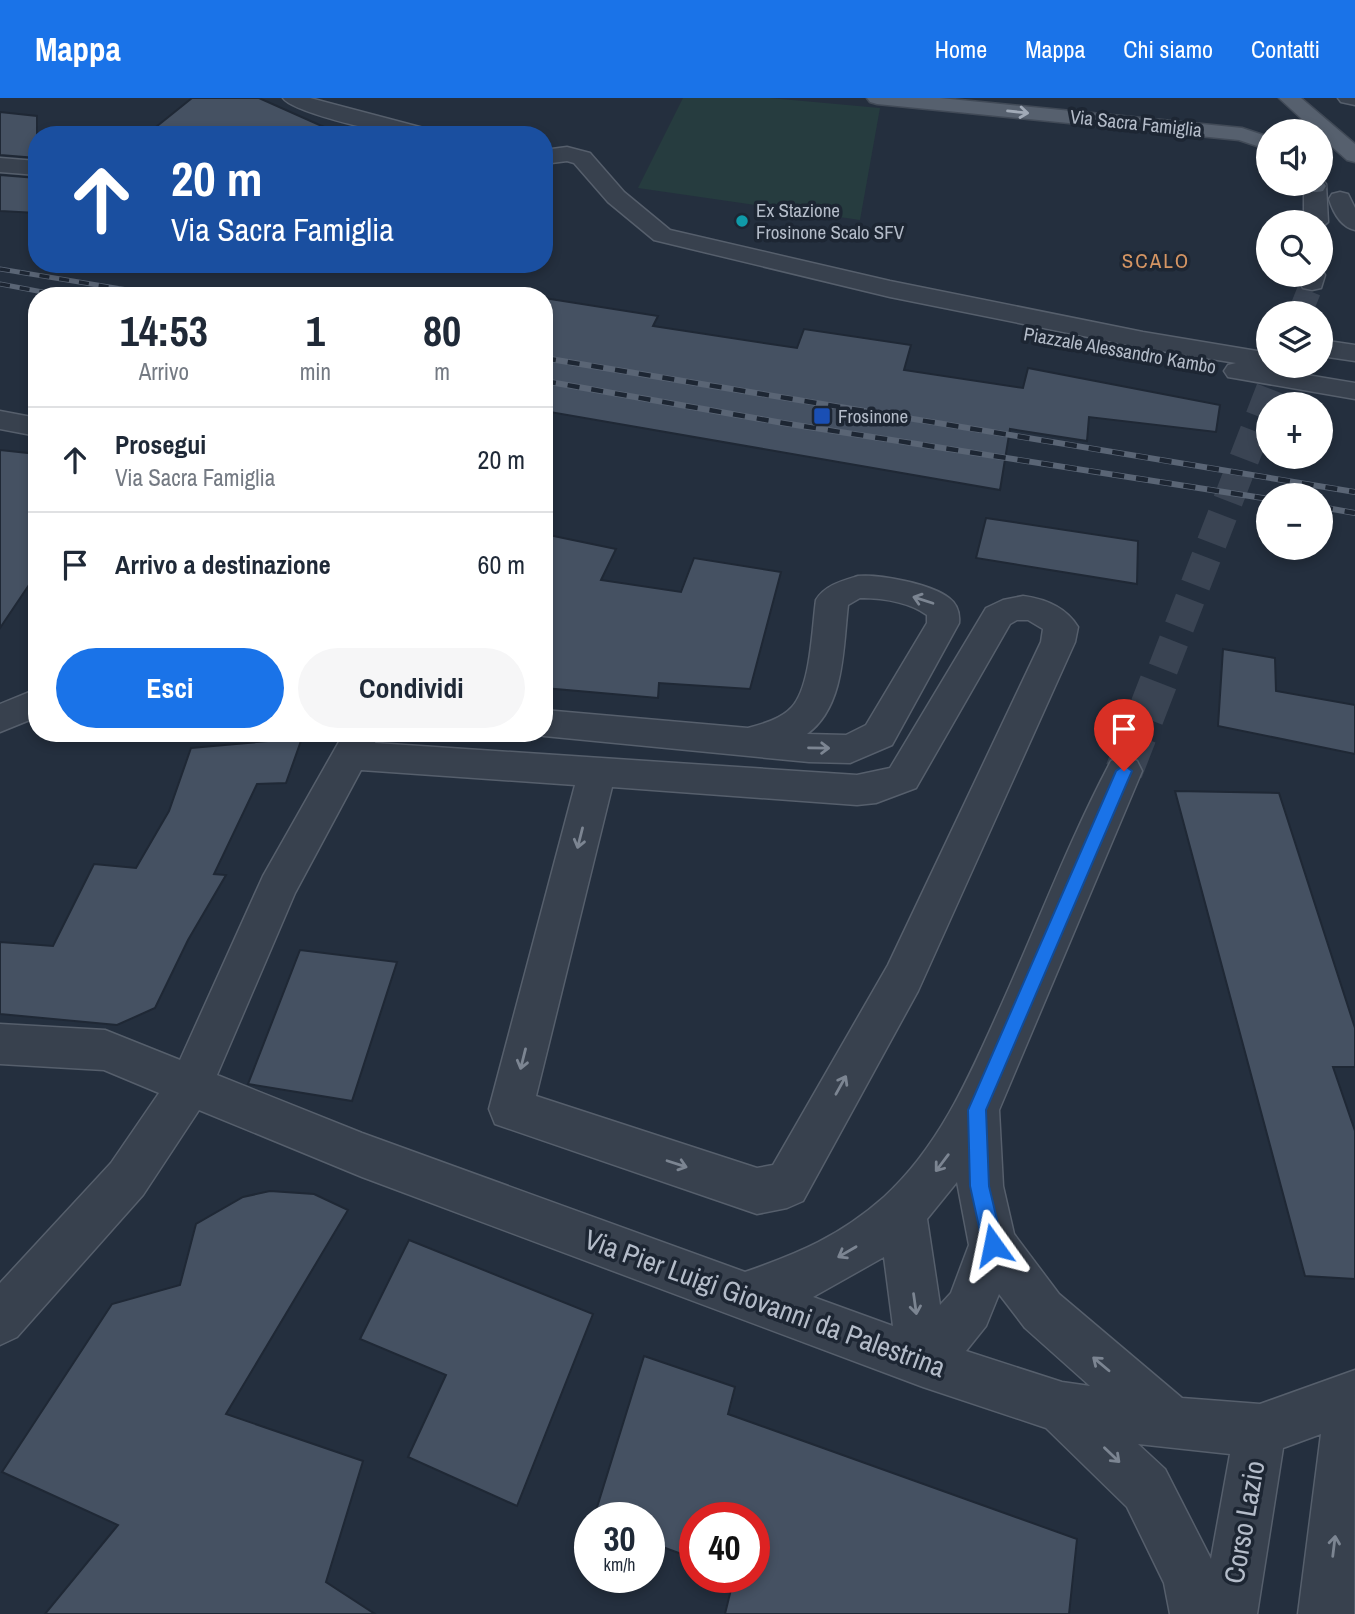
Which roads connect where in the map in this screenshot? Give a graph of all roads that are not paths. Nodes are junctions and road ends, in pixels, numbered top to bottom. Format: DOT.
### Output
graph roads {
  1 [pos="293,98"];
  2 [pos="877,98"];
  3 [pos="1289,98"];
  4 [pos="1348,98"];
  5 [pos="1355,99"];
  6 [pos="1308,119"];
  7 [pos="388,126"];
  8 [pos="1256,137"];
  9 [pos="1333,137"];
  10 [pos="1351,147"];
  11 [pos="553,156"];
  12 [pos="0,165"];
  13 [pos="28,168"];
  14 [pos="1347,186"];
  15 [pos="1355,223"];
  16 [pos="890,289"];
  17 [pos="1256,339"];
  18 [pos="1333,350"];
  19 [pos="1355,353"];
  20 [pos="1256,359"];
  21 [pos="1333,372"];
  22 [pos="1355,376"];
  23 [pos="1355,391"];
  24 [pos="0,420"];
  25 [pos="28,425"];
  26 [pos="28,706"];
  27 [pos="0,719"];
  28 [pos="553,724"];
  29 [pos="752,741"];
  30 [pos="357,744"];
  31 [pos="1124,771"];
  32 [pos="597,772"];
  33 [pos="0,1044"];
  34 [pos="191,1084"];
  35 [pos="977,1110"];
  36 [pos="902,1212"];
  37 [pos="993,1245"];
  38 [pos="746,1296"];
  39 [pos="0,1320"];
  40 [pos="923,1362"];
  41 [pos="1353,1397"];
  42 [pos="1062,1408"];
  43 [pos="1172,1423"];
  44 [pos="1260,1430"];
  45 [pos="1198,1614"];
  46 [pos="1229,1614"];
  47 [pos="1326,1614"];
  1 -- 7 [label="street"];
  2 -- 8 [label="main road, Via Sacra Famiglia, one-way"];
  3 -- 6 [label="main road"];
  4 -- 5 [label="street"];
  9 -- 10 [label="main road"];
  11 -- 16 [label="street, Piazzale Alessandro Kambo"];
  12 -- 13 [label="street"];
  14 -- 15 [label="street"];
  16 -- 17 [label="street, Piazzale Alessandro Kambo"];
  16 -- 20 [label="street, Piazzale Alessandro Kambo"];
  16 -- 23 [label="street, Piazzale Alessandro Kambo"];
  18 -- 19 [label="street"];
  21 -- 22 [label="street"];
  24 -- 25 [label="street"];
  26 -- 27 [label="street"];
  28 -- 29 [label="street"];
  29 -- 29 [label="street, one-way"];
  30 -- 32 [label="street"];
  30 -- 34 [label="street"];
  31 -- 35 [label="street"];
  32 -- 32 [label="street, one-way"];
  33 -- 34 [label="street, Via Pier Luigi Giovanni da Palestrina"];
  34 -- 38 [label="street, Via Pier Luigi Giovanni da Palestrina"];
  34 -- 39 [label="street"];
  35 -- 36 [label="street, one-way"];
  35 -- 37 [label="street"];
  36 -- 38 [label="street, one-way"];
  36 -- 40 [label="street, one-way"];
  37 -- 40 [label="street"];
  43 -- 37 [label="street, one-way"];
  38 -- 40 [label="street, Via Pier Luigi Giovanni da Palestrina"];
  40 -- 42 [label="street, Via Pier Luigi Giovanni da Palestrina"];
  41 -- 44 [label="street, Via Pier Luigi Giovanni da Palestrina"];
  47 -- 41 [label="street, one-way"];
  42 -- 43 [label="street, Via Pier Luigi Giovanni da Palestrina"];
  42 -- 45 [label="street, Corso Lazio, one-way"];
  43 -- 44 [label="street, Via Pier Luigi Giovanni da Palestrina"];
  44 -- 46 [label="street, Corso Lazio"];
}
